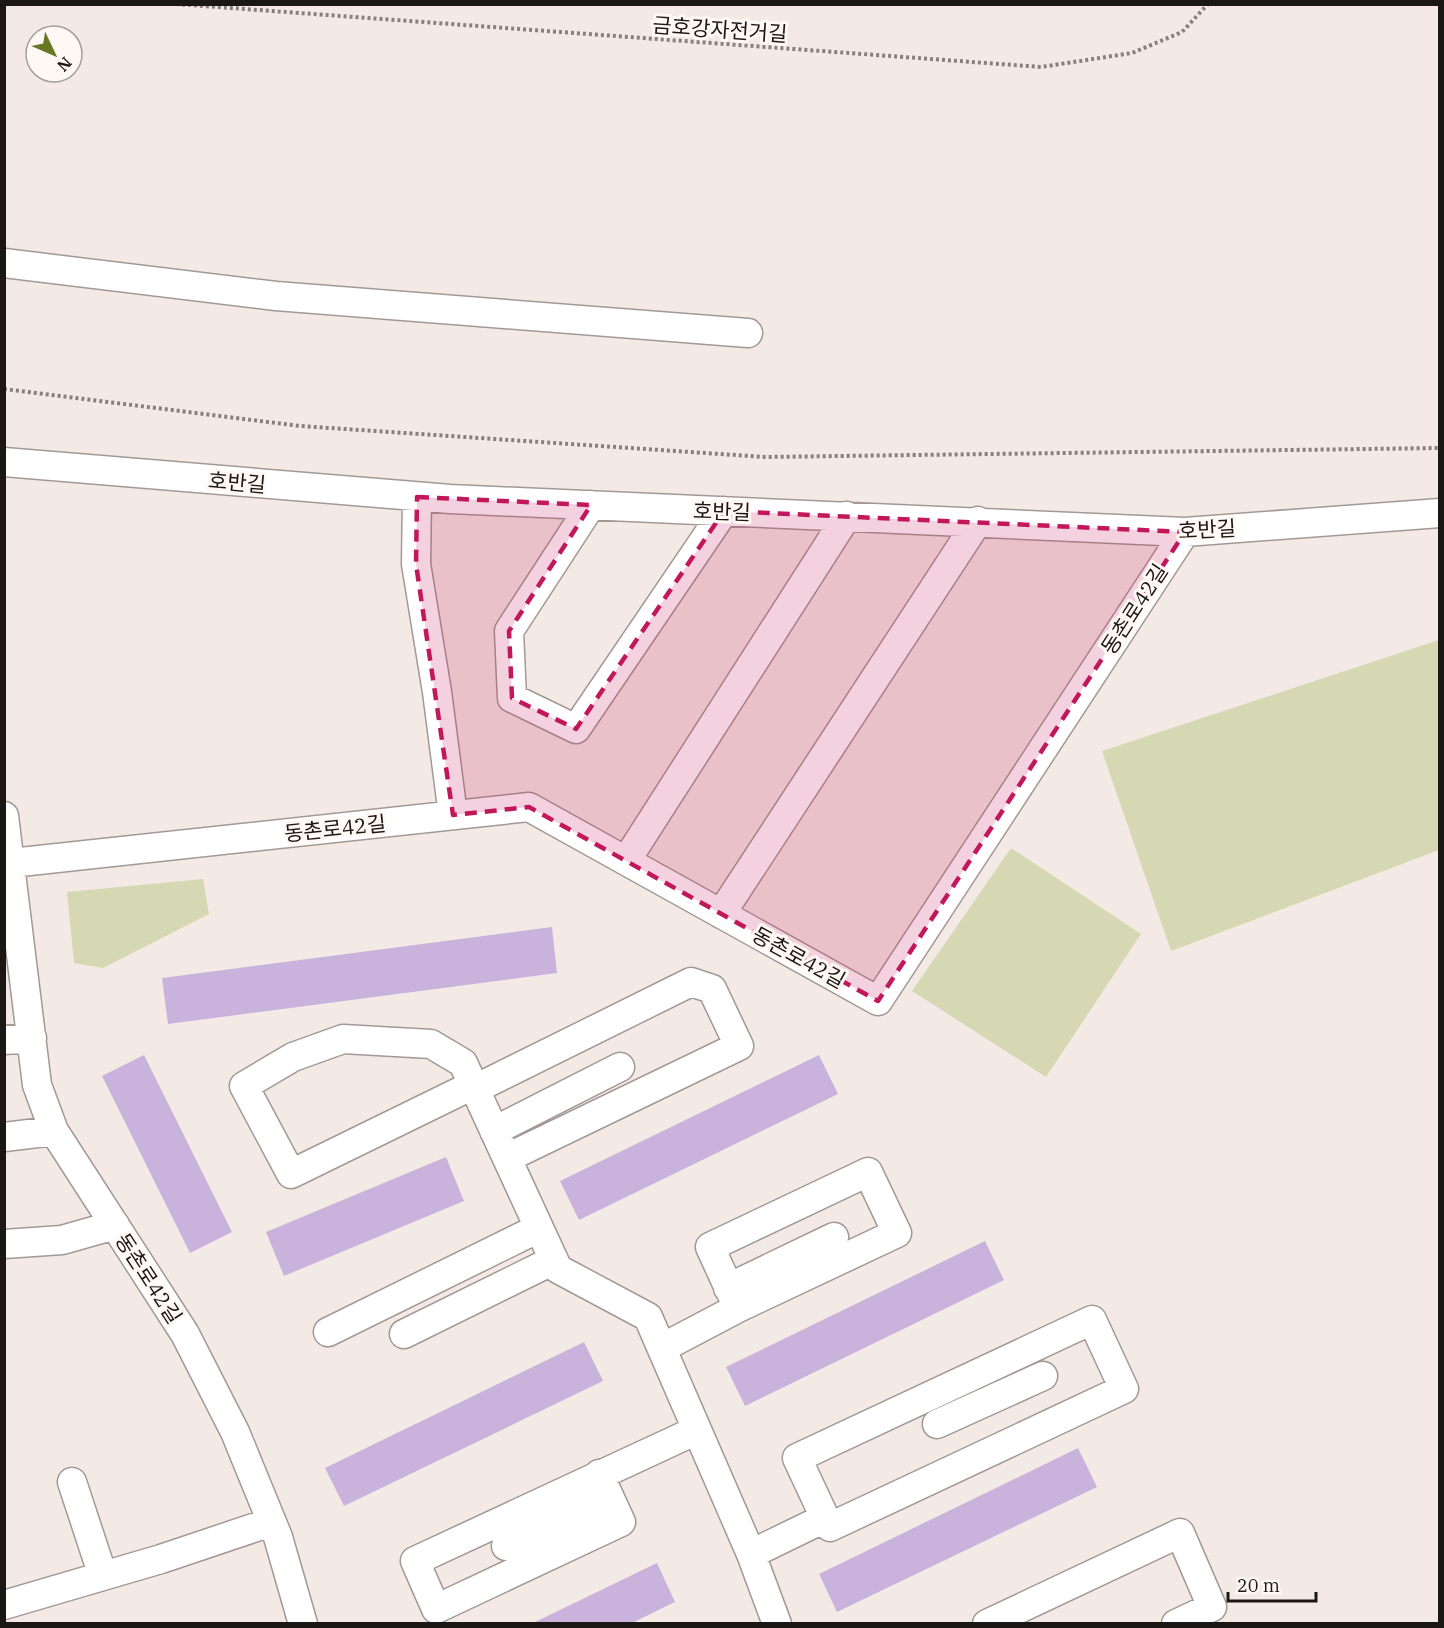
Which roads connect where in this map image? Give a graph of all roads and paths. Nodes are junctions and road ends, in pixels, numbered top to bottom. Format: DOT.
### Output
graph roads {
  1 [pos="176,4"];
  2 [pos="1208,4"];
  3 [pos="4,263"];
  4 [pos="748,333"];
  5 [pos="4,389"];
  6 [pos="1440,448"];
  7 [pos="4,462"];
  8 [pos="417,496"];
  9 [pos="591,505"];
  10 [pos="724,511"];
  11 [pos="1440,513"];
  12 [pos="847,516"];
  13 [pos="978,522"];
  14 [pos="1185,532"];
  15 [pos="453,815"];
  16 [pos="4,816"];
  17 [pos="626,861"];
  18 [pos="11,862"];
  19 [pos="721,914"];
  20 [pos="12,934"];
  21 [pos="18,1039"];
  22 [pos="620,1067"];
  23 [pos="474,1087"];
  24 [pos="54,1131"];
  25 [pos="494,1131"];
  26 [pos="4,1137"];
  27 [pos="507,1158"];
  28 [pos="115,1225"];
  29 [pos="539,1228"];
  30 [pos="834,1238"];
  31 [pos="4,1244"];
  32 [pos="554,1260"];
  33 [pos="733,1298"];
  34 [pos="328,1332"];
  35 [pos="404,1334"];
  36 [pos="662,1348"];
  37 [pos="1043,1376"];
  38 [pos="925,1398"];
  39 [pos="937,1424"];
  40 [pos="697,1430"];
  41 [pos="956,1468"];
  42 [pos="72,1482"];
  43 [pos="604,1486"];
  44 [pos="825,1518"];
  45 [pos="271,1522"];
  46 [pos="506,1546"];
  47 [pos="751,1554"];
  48 [pos="103,1576"];
  49 [pos="4,1605"];
  50 [pos="303,1623"];
  51 [pos="777,1623"];
  52 [pos="987,1623"];
  53 [pos="1176,1623"];
  1 -- 2 [label="path, 금호강자전거길"];
  3 -- 4 [label="street"];
  5 -- 6 [label="path"];
  7 -- 8 [label="street, 호반길"];
  8 -- 9 [label="street, 호반길"];
  8 -- 15 [label="street"];
  9 -- 10 [label="street, 호반길"];
  9 -- 10 [label="street"];
  10 -- 12 [label="street, 호반길"];
  11 -- 14 [label="street, 호반길"];
  12 -- 13 [label="street, 호반길"];
  12 -- 17 [label="street"];
  13 -- 14 [label="street, 호반길"];
  13 -- 19 [label="street"];
  14 -- 19 [label="street, 동촌로42길"];
  15 -- 17 [label="street, 동촌로42길"];
  15 -- 18 [label="street, 동촌로42길"];
  16 -- 18 [label="street"];
  17 -- 19 [label="street, 동촌로42길"];
  18 -- 20 [label="street, 동촌로42길"];
  20 -- 21 [label="street, 동촌로42길"];
  21 -- 24 [label="street, 동촌로42길"];
  22 -- 25 [label="street"];
  23 -- 23 [label="street"];
  23 -- 25 [label="street"];
  23 -- 27 [label="street"];
  24 -- 26 [label="street"];
  24 -- 28 [label="street, 동촌로42길"];
  25 -- 27 [label="street"];
  27 -- 29 [label="street"];
  28 -- 31 [label="street"];
  28 -- 45 [label="street, 동촌로42길"];
  29 -- 32 [label="street"];
  29 -- 34 [label="street"];
  30 -- 33 [label="street"];
  32 -- 35 [label="street"];
  32 -- 36 [label="street"];
  33 -- 33 [label="street"];
  33 -- 36 [label="street"];
  36 -- 40 [label="street"];
  37 -- 39 [label="street"];
  38 -- 39 [label="street"];
  38 -- 41 [label="street"];
  38 -- 44 [label="street"];
  39 -- 41 [label="street"];
  40 -- 43 [label="street"];
  40 -- 47 [label="street"];
  41 -- 44 [label="street"];
  42 -- 48 [label="street"];
  43 -- 43 [label="street"];
  43 -- 46 [label="street"];
  44 -- 47 [label="street"];
  45 -- 48 [label="street"];
  45 -- 50 [label="street, 동촌로42길"];
  47 -- 51 [label="street"];
  48 -- 49 [label="street"];
  52 -- 53 [label="street"];
}
